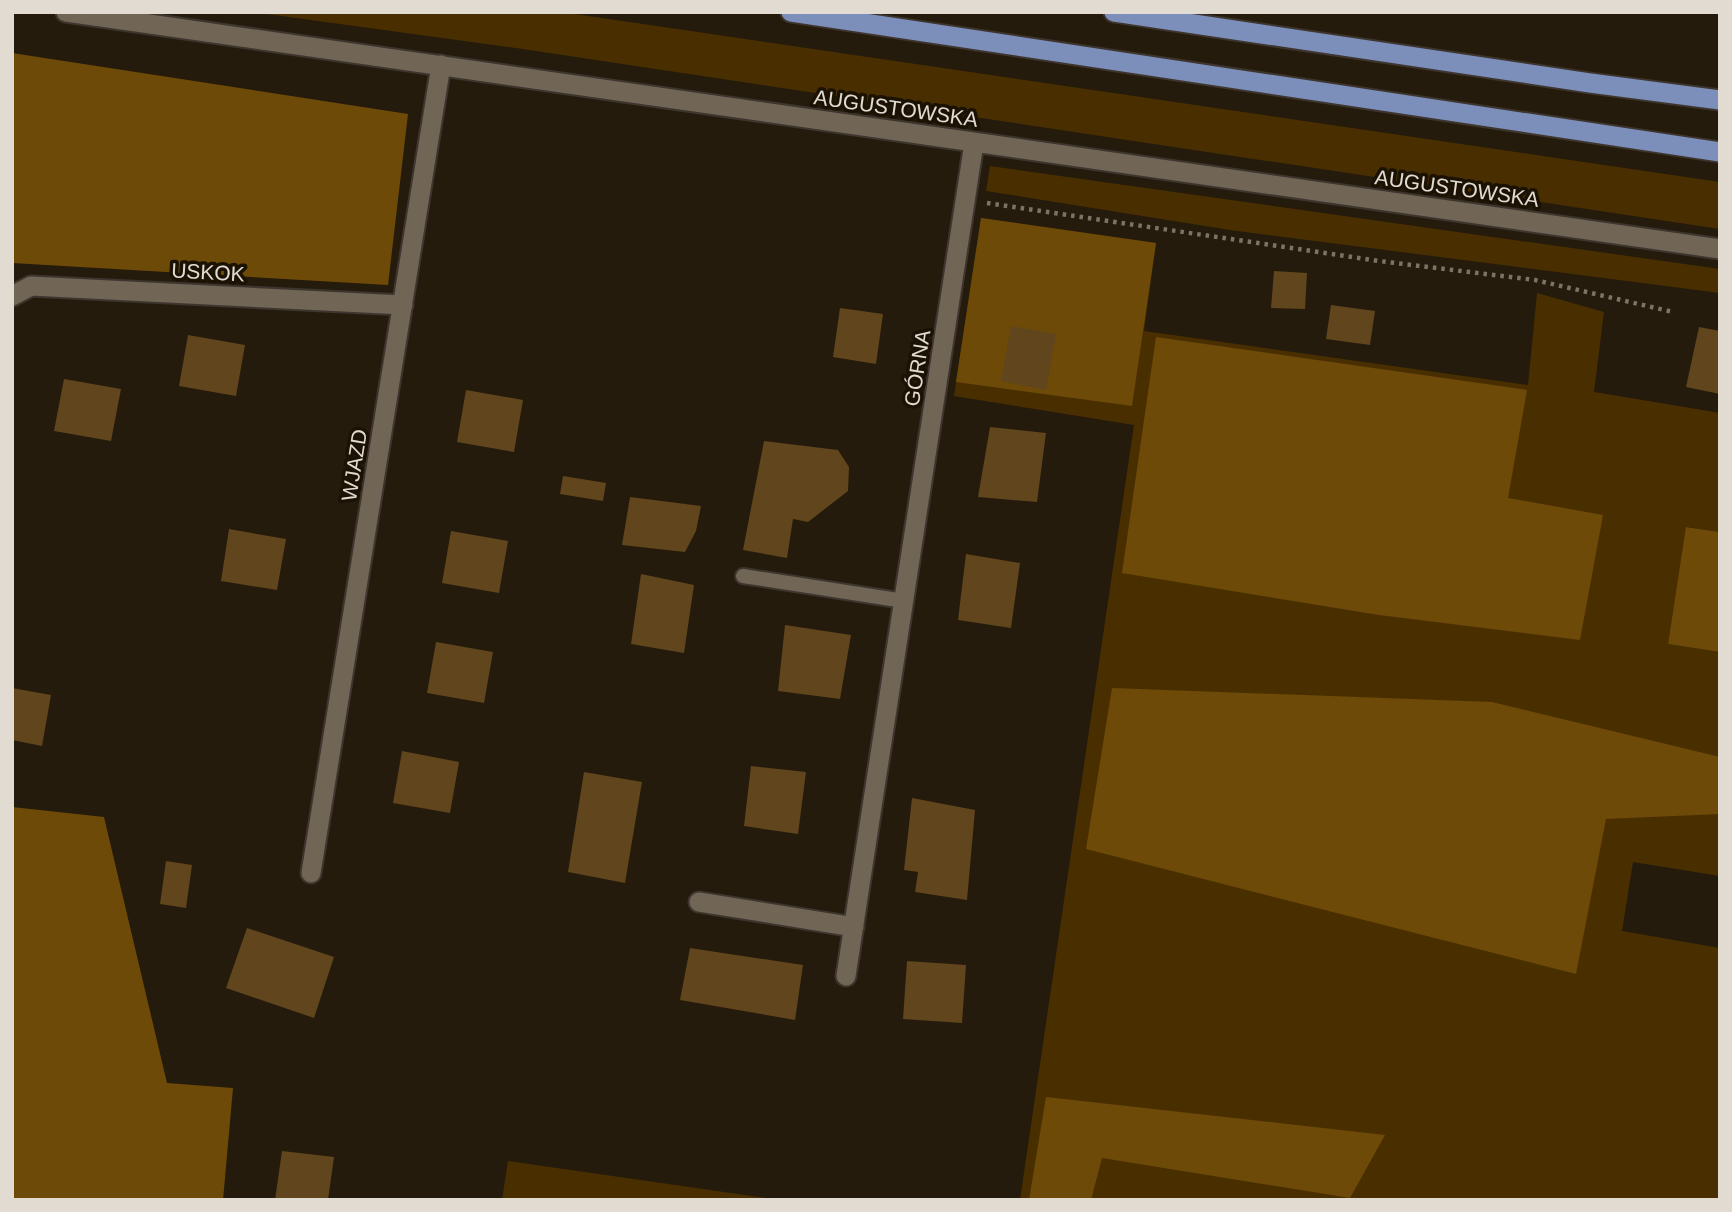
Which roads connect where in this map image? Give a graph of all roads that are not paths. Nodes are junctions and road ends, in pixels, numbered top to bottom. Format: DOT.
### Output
graph roads {
  1 [pos="66,12"];
  2 [pos="791,12"];
  3 [pos="1114,12"];
  4 [pos="441,65"];
  5 [pos="1720,100"];
  6 [pos="974,142"];
  7 [pos="1720,152"];
  8 [pos="1720,249"];
  9 [pos="12,296"];
  10 [pos="403,305"];
  11 [pos="743,576"];
  12 [pos="904,601"];
  13 [pos="311,873"];
  14 [pos="699,902"];
  15 [pos="853,927"];
  16 [pos="846,976"];
  1 -- 4 [label="street, AUGUSTOWSKA"];
  2 -- 7 [label="highway"];
  3 -- 5 [label="highway"];
  4 -- 6 [label="street, AUGUSTOWSKA"];
  4 -- 10 [label="street, WJAZD"];
  6 -- 8 [label="street, AUGUSTOWSKA"];
  6 -- 12 [label="street, GÓRNA"];
  9 -- 10 [label="street, USKOK"];
  10 -- 13 [label="street, WJAZD"];
  11 -- 12 [label="lane"];
  12 -- 15 [label="street, GÓRNA"];
  14 -- 15 [label="street"];
  15 -- 16 [label="street, GÓRNA"];
}
